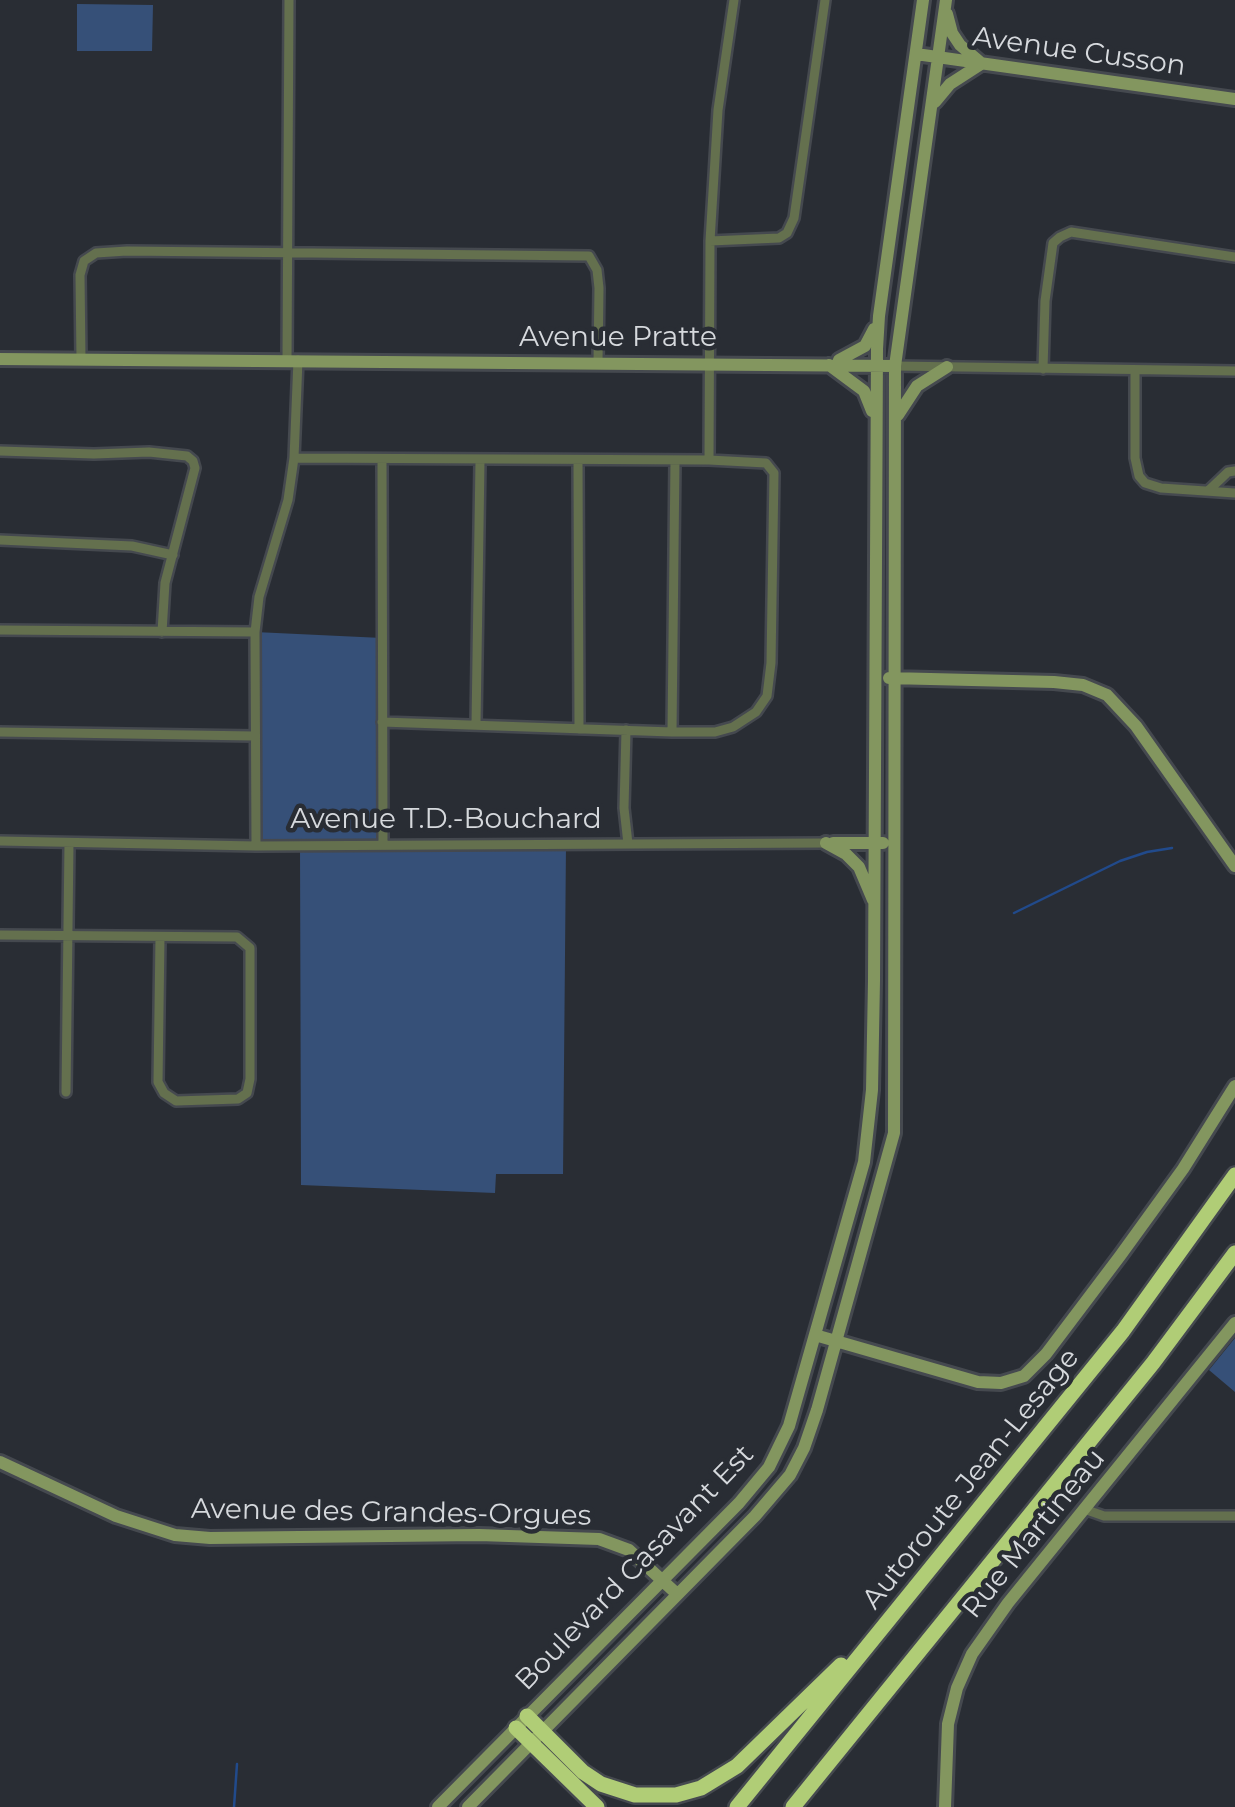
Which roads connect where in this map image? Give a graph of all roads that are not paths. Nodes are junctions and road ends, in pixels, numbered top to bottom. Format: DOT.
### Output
graph roads {
  1 [pos="289,0"];
  2 [pos="734,0"];
  3 [pos="825,0"];
  4 [pos="924,0"];
  5 [pos="946,4"];
  6 [pos="916,54"];
  7 [pos="938,58"];
  8 [pos="982,64"];
  9 [pos="1235,99"];
  10 [pos="932,108"];
  11 [pos="710,241"];
  12 [pos="289,253"];
  13 [pos="1235,257"];
  14 [pos="879,316"];
  15 [pos="82,359"];
  16 [pos="0,360"];
  17 [pos="293,360"];
  18 [pos="598,362"];
  19 [pos="708,363"];
  20 [pos="827,364"];
  21 [pos="876,365"];
  22 [pos="895,366"];
  23 [pos="947,367"];
  24 [pos="1043,369"];
  25 [pos="1135,370"];
  26 [pos="1235,371"];
  27 [pos="897,417"];
  28 [pos="875,418"];
  29 [pos="0,451"];
  30 [pos="294,458"];
  31 [pos="382,460"];
  32 [pos="674,460"];
  33 [pos="709,460"];
  34 [pos="480,461"];
  35 [pos="578,461"];
  36 [pos="1235,470"];
  37 [pos="1209,490"];
  38 [pos="1235,493"];
  39 [pos="0,540"];
  40 [pos="172,555"];
  41 [pos="0,630"];
  42 [pos="162,632"];
  43 [pos="255,632"];
  44 [pos="876,678"];
  45 [pos="894,678"];
  46 [pos="382,722"];
  47 [pos="476,724"];
  48 [pos="579,728"];
  49 [pos="626,730"];
  50 [pos="0,732"];
  51 [pos="672,732"];
  52 [pos="254,736"];
  53 [pos="0,842"];
  54 [pos="69,842"];
  55 [pos="826,843"];
  56 [pos="875,843"];
  57 [pos="893,843"];
  58 [pos="628,844"];
  59 [pos="383,845"];
  60 [pos="256,846"];
  61 [pos="1235,866"];
  62 [pos="875,905"];
  63 [pos="0,935"];
  64 [pos="68,935"];
  65 [pos="160,936"];
  66 [pos="1235,1086"];
  67 [pos="66,1092"];
  68 [pos="1235,1176"];
  69 [pos="1235,1254"];
  70 [pos="1235,1322"];
  71 [pos="814,1335"];
  72 [pos="836,1341"];
  73 [pos="0,1462"];
  74 [pos="1084,1510"];
  75 [pos="1235,1516"];
  76 [pos="662,1580"];
  77 [pos="677,1594"];
  78 [pos="897,1610"];
  79 [pos="522,1722"];
  80 [pos="537,1737"];
  81 [pos="438,1807"];
  82 [pos="468,1807"];
  83 [pos="597,1807"];
  84 [pos="737,1807"];
  85 [pos="793,1807"];
  86 [pos="945,1807"];
  1 -- 12 [label="street"];
  2 -- 11 [label="street"];
  3 -- 11 [label="street"];
  4 -- 6 [label="street, Boulevard Casavant Est"];
  5 -- 7 [label="street, Boulevard Casavant Est"];
  5 -- 8 [label="street"];
  6 -- 7 [label="street, Avenue Cusson"];
  6 -- 14 [label="street, Boulevard Casavant Est"];
  7 -- 8 [label="street, Avenue Cusson"];
  7 -- 10 [label="street, Boulevard Casavant Est"];
  8 -- 9 [label="street, Avenue Cusson"];
  8 -- 10 [label="street"];
  10 -- 22 [label="street, Boulevard Casavant Est"];
  11 -- 19 [label="street"];
  12 -- 15 [label="street"];
  12 -- 17 [label="street"];
  12 -- 18 [label="street"];
  13 -- 24 [label="street"];
  14 -- 20 [label="street"];
  14 -- 21 [label="street, Boulevard Casavant Est"];
  15 -- 16 [label="street, Avenue Pratte"];
  15 -- 17 [label="street, Avenue Pratte"];
  17 -- 18 [label="street, Avenue Pratte"];
  17 -- 30 [label="street"];
  18 -- 19 [label="street, Avenue Pratte"];
  19 -- 20 [label="street, Avenue Pratte"];
  19 -- 33 [label="street"];
  20 -- 21 [label="street, Avenue Pratte"];
  20 -- 28 [label="street"];
  21 -- 22 [label="street, Avenue Pratte"];
  21 -- 28 [label="street, Boulevard Casavant Est"];
  22 -- 23 [label="street, Avenue Pratte"];
  22 -- 27 [label="street, Boulevard Casavant Est"];
  23 -- 24 [label="street, Avenue Pratte"];
  23 -- 27 [label="street"];
  24 -- 25 [label="street, Avenue Pratte"];
  25 -- 26 [label="street, Avenue Pratte"];
  25 -- 37 [label="street"];
  27 -- 45 [label="street, Boulevard Casavant Est"];
  28 -- 44 [label="street, Boulevard Casavant Est"];
  29 -- 40 [label="street"];
  30 -- 31 [label="street"];
  30 -- 43 [label="street"];
  31 -- 34 [label="street"];
  31 -- 46 [label="street"];
  32 -- 33 [label="street"];
  32 -- 35 [label="street"];
  32 -- 51 [label="street"];
  33 -- 51 [label="street"];
  34 -- 35 [label="street"];
  34 -- 47 [label="street"];
  35 -- 48 [label="street"];
  36 -- 37 [label="street"];
  37 -- 38 [label="street"];
  39 -- 40 [label="street"];
  40 -- 42 [label="street"];
  41 -- 42 [label="street"];
  42 -- 43 [label="street"];
  43 -- 52 [label="street"];
  44 -- 45 [label="street"];
  44 -- 56 [label="street, Boulevard Casavant Est"];
  45 -- 57 [label="street, Boulevard Casavant Est"];
  45 -- 61 [label="street"];
  46 -- 47 [label="street"];
  46 -- 59 [label="street"];
  47 -- 48 [label="street"];
  48 -- 49 [label="street"];
  49 -- 51 [label="street"];
  49 -- 58 [label="street"];
  50 -- 52 [label="street"];
  52 -- 60 [label="street"];
  53 -- 54 [label="street, Avenue T.D.-Bouchard"];
  54 -- 60 [label="street, Avenue T.D.-Bouchard"];
  54 -- 64 [label="street"];
  55 -- 56 [label="street, Avenue T.D.-Bouchard"];
  55 -- 58 [label="street, Avenue T.D.-Bouchard"];
  55 -- 62 [label="street"];
  56 -- 57 [label="street, Avenue T.D.-Bouchard"];
  56 -- 62 [label="street, Boulevard Casavant Est"];
  57 -- 72 [label="street, Boulevard Casavant Est"];
  58 -- 59 [label="street, Avenue T.D.-Bouchard"];
  59 -- 60 [label="street, Avenue T.D.-Bouchard"];
  62 -- 71 [label="street, Boulevard Casavant Est"];
  63 -- 64 [label="street"];
  64 -- 65 [label="street"];
  64 -- 67 [label="street"];
  65 -- 65 [label="street"];
  66 -- 72 [label="street"];
  68 -- 78 [label="highway, Autoroute Jean-Lesage"];
  69 -- 85 [label="highway"];
  70 -- 74 [label="street, Rue Martineau"];
  71 -- 72 [label="street"];
  71 -- 76 [label="street, Boulevard Casavant Est"];
  72 -- 77 [label="street, Boulevard Casavant Est"];
  73 -- 76 [label="street, Avenue des Grandes-Orgues"];
  74 -- 75 [label="street"];
  74 -- 86 [label="street, Rue Martineau"];
  76 -- 77 [label="street, Avenue des Grandes-Orgues"];
  76 -- 79 [label="street, Boulevard Casavant Est"];
  77 -- 80 [label="street, Boulevard Casavant Est"];
  78 -- 80 [label="highway"];
  78 -- 84 [label="highway, Autoroute Jean-Lesage"];
  79 -- 80 [label="highway"];
  79 -- 81 [label="street, Boulevard Casavant Est"];
  80 -- 82 [label="street, Boulevard Casavant Est"];
  80 -- 83 [label="highway"];
}
